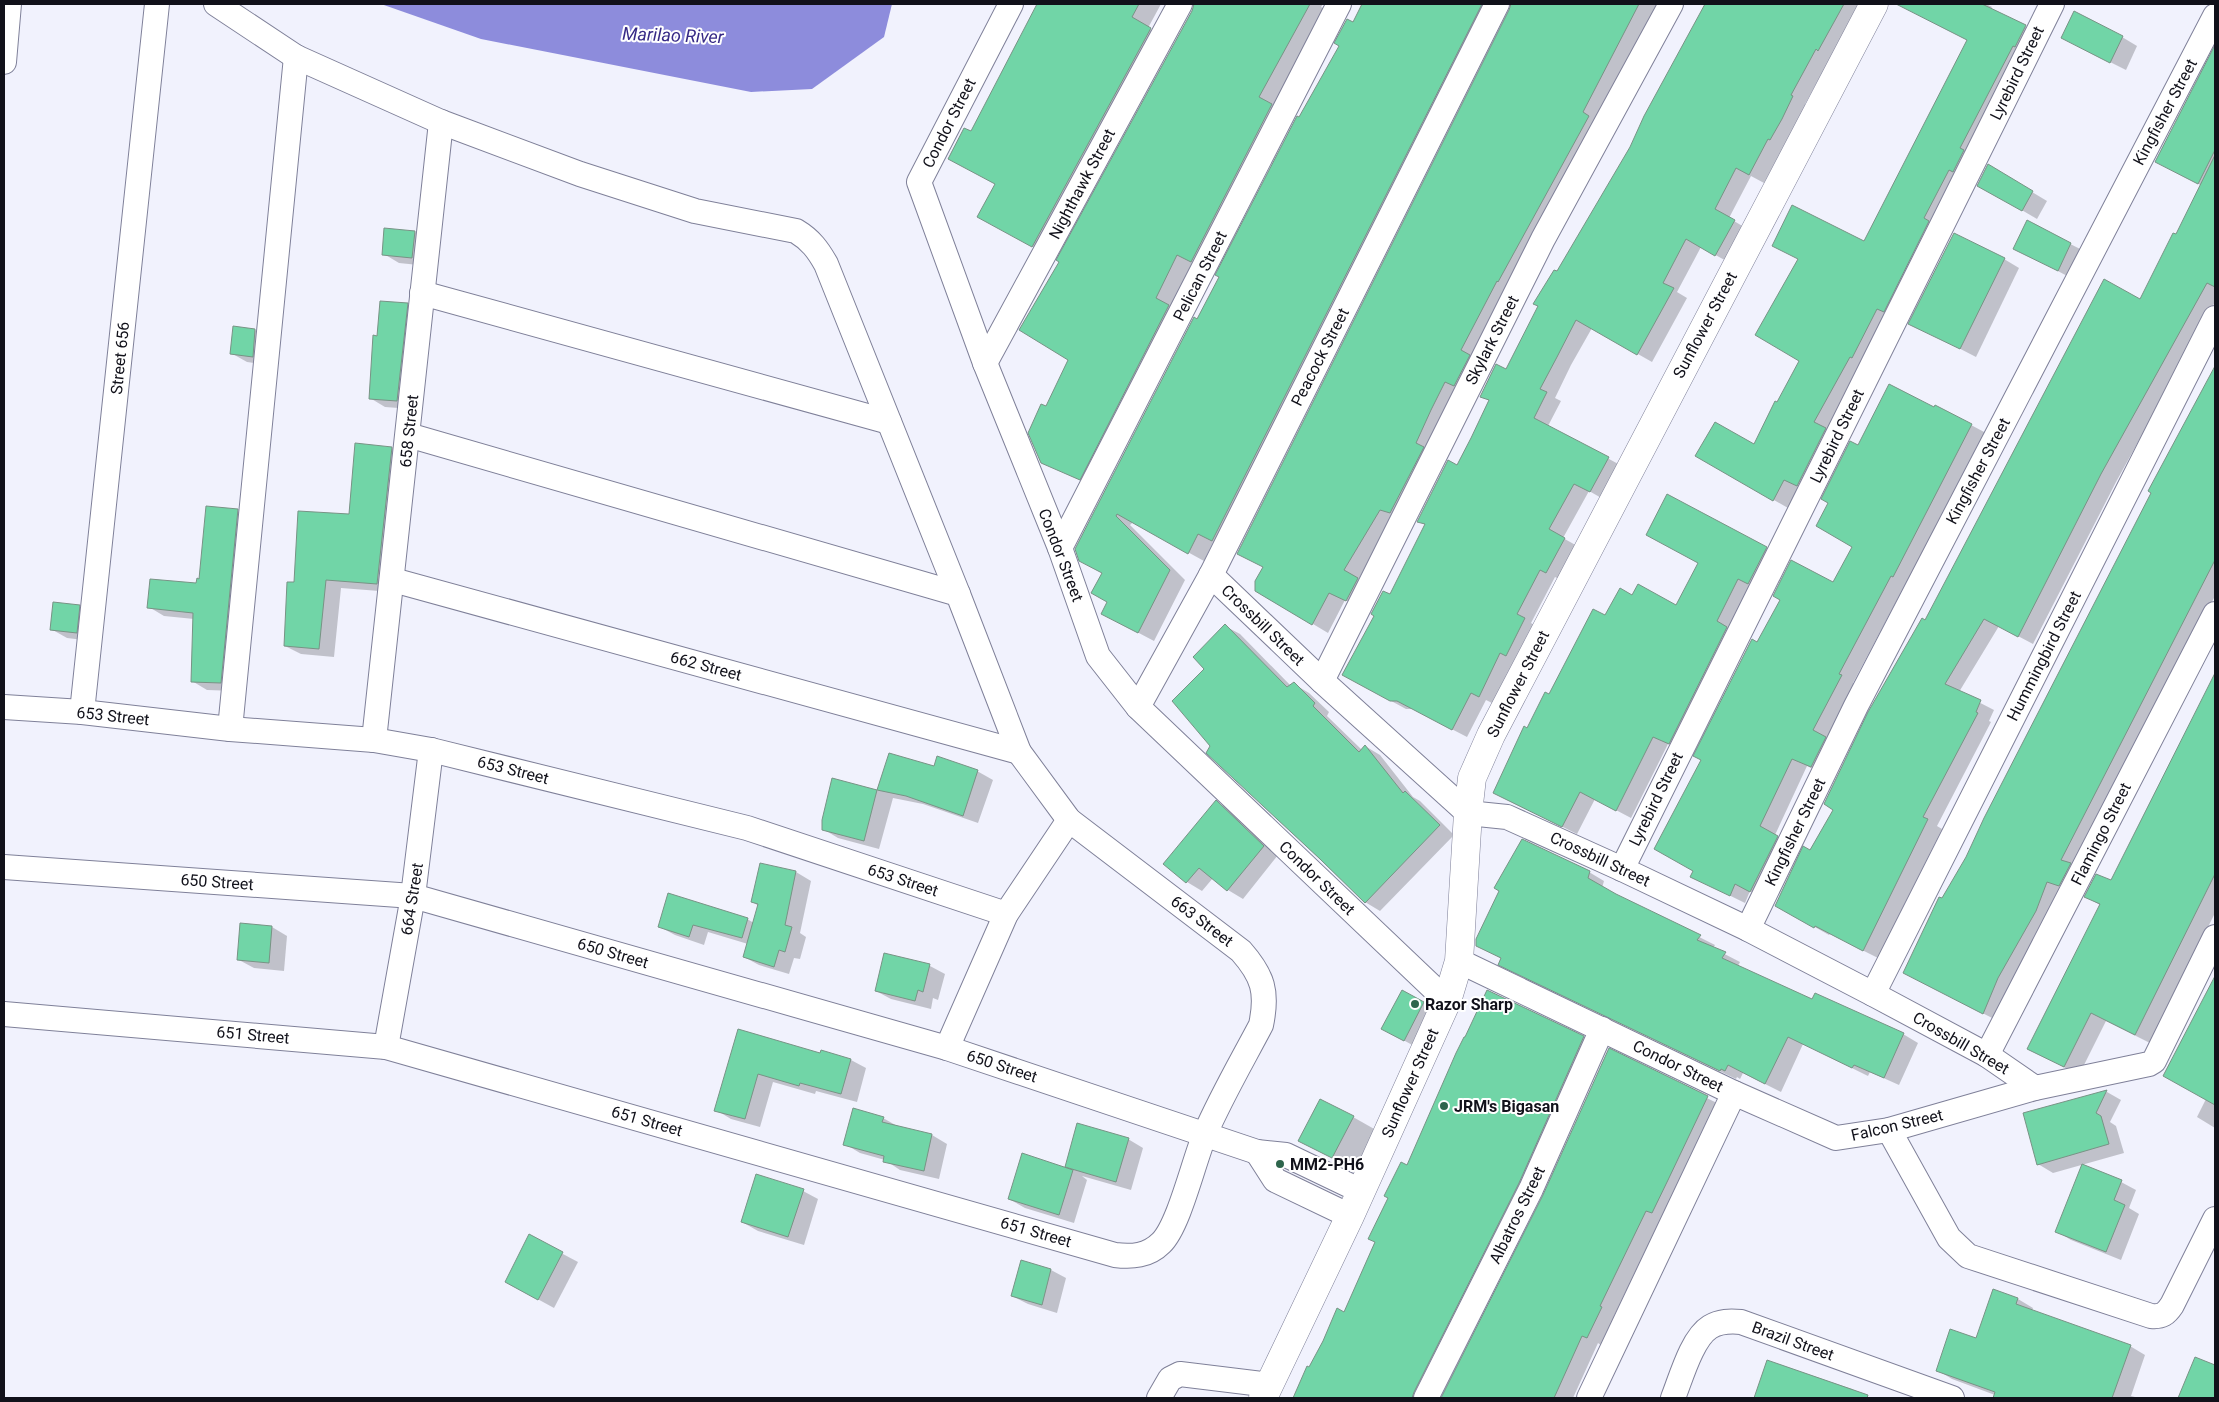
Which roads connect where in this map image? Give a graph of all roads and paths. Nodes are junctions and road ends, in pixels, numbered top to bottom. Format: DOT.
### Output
graph roads {
  1 [pos="9,4"];
  2 [pos="157,4"];
  3 [pos="216,4"];
  4 [pos="1011,4"];
  5 [pos="1180,4"];
  6 [pos="1339,4"];
  7 [pos="1497,4"];
  8 [pos="1671,4"];
  9 [pos="1874,4"];
  10 [pos="2052,4"];
  11 [pos="2215,16"];
  12 [pos="296,57"];
  13 [pos="4,62"];
  14 [pos="442,122"];
  15 [pos="422,293"];
  16 [pos="2215,318"];
  17 [pos="985,363"];
  18 [pos="890,422"];
  19 [pos="408,435"];
  20 [pos="1060,548"];
  21 [pos="1211,575"];
  22 [pos="393,580"];
  23 [pos="958,594"];
  24 [pos="2215,614"];
  25 [pos="1322,681"];
  26 [pos="4,707"];
  27 [pos="1138,707"];
  28 [pos="82,712"];
  29 [pos="230,729"];
  30 [pos="374,740"];
  31 [pos="431,750"];
  32 [pos="1018,752"];
  33 [pos="1468,813"];
  34 [pos="1069,820"];
  35 [pos="4,867"];
  36 [pos="1622,868"];
  37 [pos="413,896"];
  38 [pos="1006,914"];
  39 [pos="1748,929"];
  40 [pos="2215,937"];
  41 [pos="1459,961"];
  42 [pos="1874,994"];
  43 [pos="1447,1001"];
  44 [pos="4,1014"];
  45 [pos="1602,1028"];
  46 [pos="386,1047"];
  47 [pos="947,1048"];
  48 [pos="1988,1056"];
  49 [pos="2035,1088"];
  50 [pos="1734,1093"];
  51 [pos="1888,1130"];
  52 [pos="1205,1134"];
  53 [pos="1257,1152"];
  54 [pos="1361,1191"];
  55 [pos="1350,1216"];
  56 [pos="2215,1219"];
  57 [pos="1266,1391"];
  58 [pos="1159,1398"];
  59 [pos="1426,1398"];
  60 [pos="1589,1398"];
  61 [pos="1673,1398"];
  62 [pos="1952,1398"];
  1 -- 13 [label="street"];
  2 -- 28 [label="street, Street 656"];
  3 -- 12 [label="street, 663 Street"];
  4 -- 17 [label="street, Condor Street"];
  5 -- 17 [label="street, Nighthawk Street"];
  6 -- 20 [label="street, Pelican Street"];
  7 -- 21 [label="street, Peacock Street"];
  8 -- 25 [label="street, Skylark Street"];
  9 -- 33 [label="main road, Sunflower Street"];
  10 -- 36 [label="street, Lyrebird Street"];
  11 -- 39 [label="street, Kingfisher Street"];
  12 -- 14 [label="street, 663 Street"];
  12 -- 29 [label="street"];
  14 -- 15 [label="street, 658 Street"];
  14 -- 18 [label="street, 663 Street"];
  15 -- 18 [label="street"];
  15 -- 19 [label="street, 658 Street"];
  16 -- 42 [label="street, Hummingbird Street"];
  17 -- 20 [label="street, Condor Street"];
  18 -- 23 [label="street, 663 Street"];
  19 -- 22 [label="street, 658 Street"];
  19 -- 23 [label="street"];
  20 -- 27 [label="street, Condor Street"];
  21 -- 25 [label="street, Crossbill Street"];
  21 -- 27 [label="street, Peacock Street"];
  22 -- 30 [label="street, 658 Street"];
  22 -- 32 [label="street, 662 Street"];
  23 -- 32 [label="street, 663 Street"];
  24 -- 48 [label="street, Flamingo Street"];
  25 -- 33 [label="street, Crossbill Street"];
  26 -- 28 [label="street, 653 Street"];
  27 -- 43 [label="street, Condor Street"];
  28 -- 29 [label="street, 653 Street"];
  29 -- 30 [label="street, 653 Street"];
  30 -- 31 [label="street, 653 Street"];
  31 -- 37 [label="street, 664 Street"];
  31 -- 38 [label="street, 653 Street"];
  32 -- 34 [label="street, 663 Street"];
  33 -- 36 [label="street, Crossbill Street"];
  33 -- 41 [label="main road, Sunflower Street"];
  34 -- 38 [label="street"];
  34 -- 52 [label="street, 663 Street"];
  35 -- 37 [label="street, 650 Street"];
  36 -- 39 [label="street, Crossbill Street"];
  37 -- 46 [label="street, 664 Street"];
  37 -- 47 [label="street, 650 Street"];
  38 -- 47 [label="street"];
  39 -- 42 [label="street, Crossbill Street"];
  40 -- 49 [label="street, Falcon Street"];
  41 -- 43 [label="main road, Sunflower Street"];
  41 -- 45 [label="street, Condor Street"];
  42 -- 48 [label="street, Crossbill Street"];
  43 -- 54 [label="main road, Sunflower Street"];
  44 -- 46 [label="street, 651 Street"];
  45 -- 50 [label="street, Condor Street"];
  45 -- 59 [label="street, Albatros Street"];
  46 -- 52 [label="street, 651 Street"];
  47 -- 52 [label="street, 650 Street"];
  48 -- 49 [label="street, Crossbill Street"];
  49 -- 51 [label="street, Falcon Street"];
  50 -- 51 [label="street, Falcon Street"];
  50 -- 60 [label="street"];
  51 -- 56 [label="street"];
  52 -- 53 [label="street, 650 Street"];
  53 -- 54 [label="street, 650 Street"];
  53 -- 55 [label="street"];
  54 -- 55 [label="main road, Sunflower Street"];
  55 -- 57 [label="main road, Sunflower Street"];
  57 -- 58 [label="street"];
  61 -- 62 [label="street, Brazil Street"];
}
